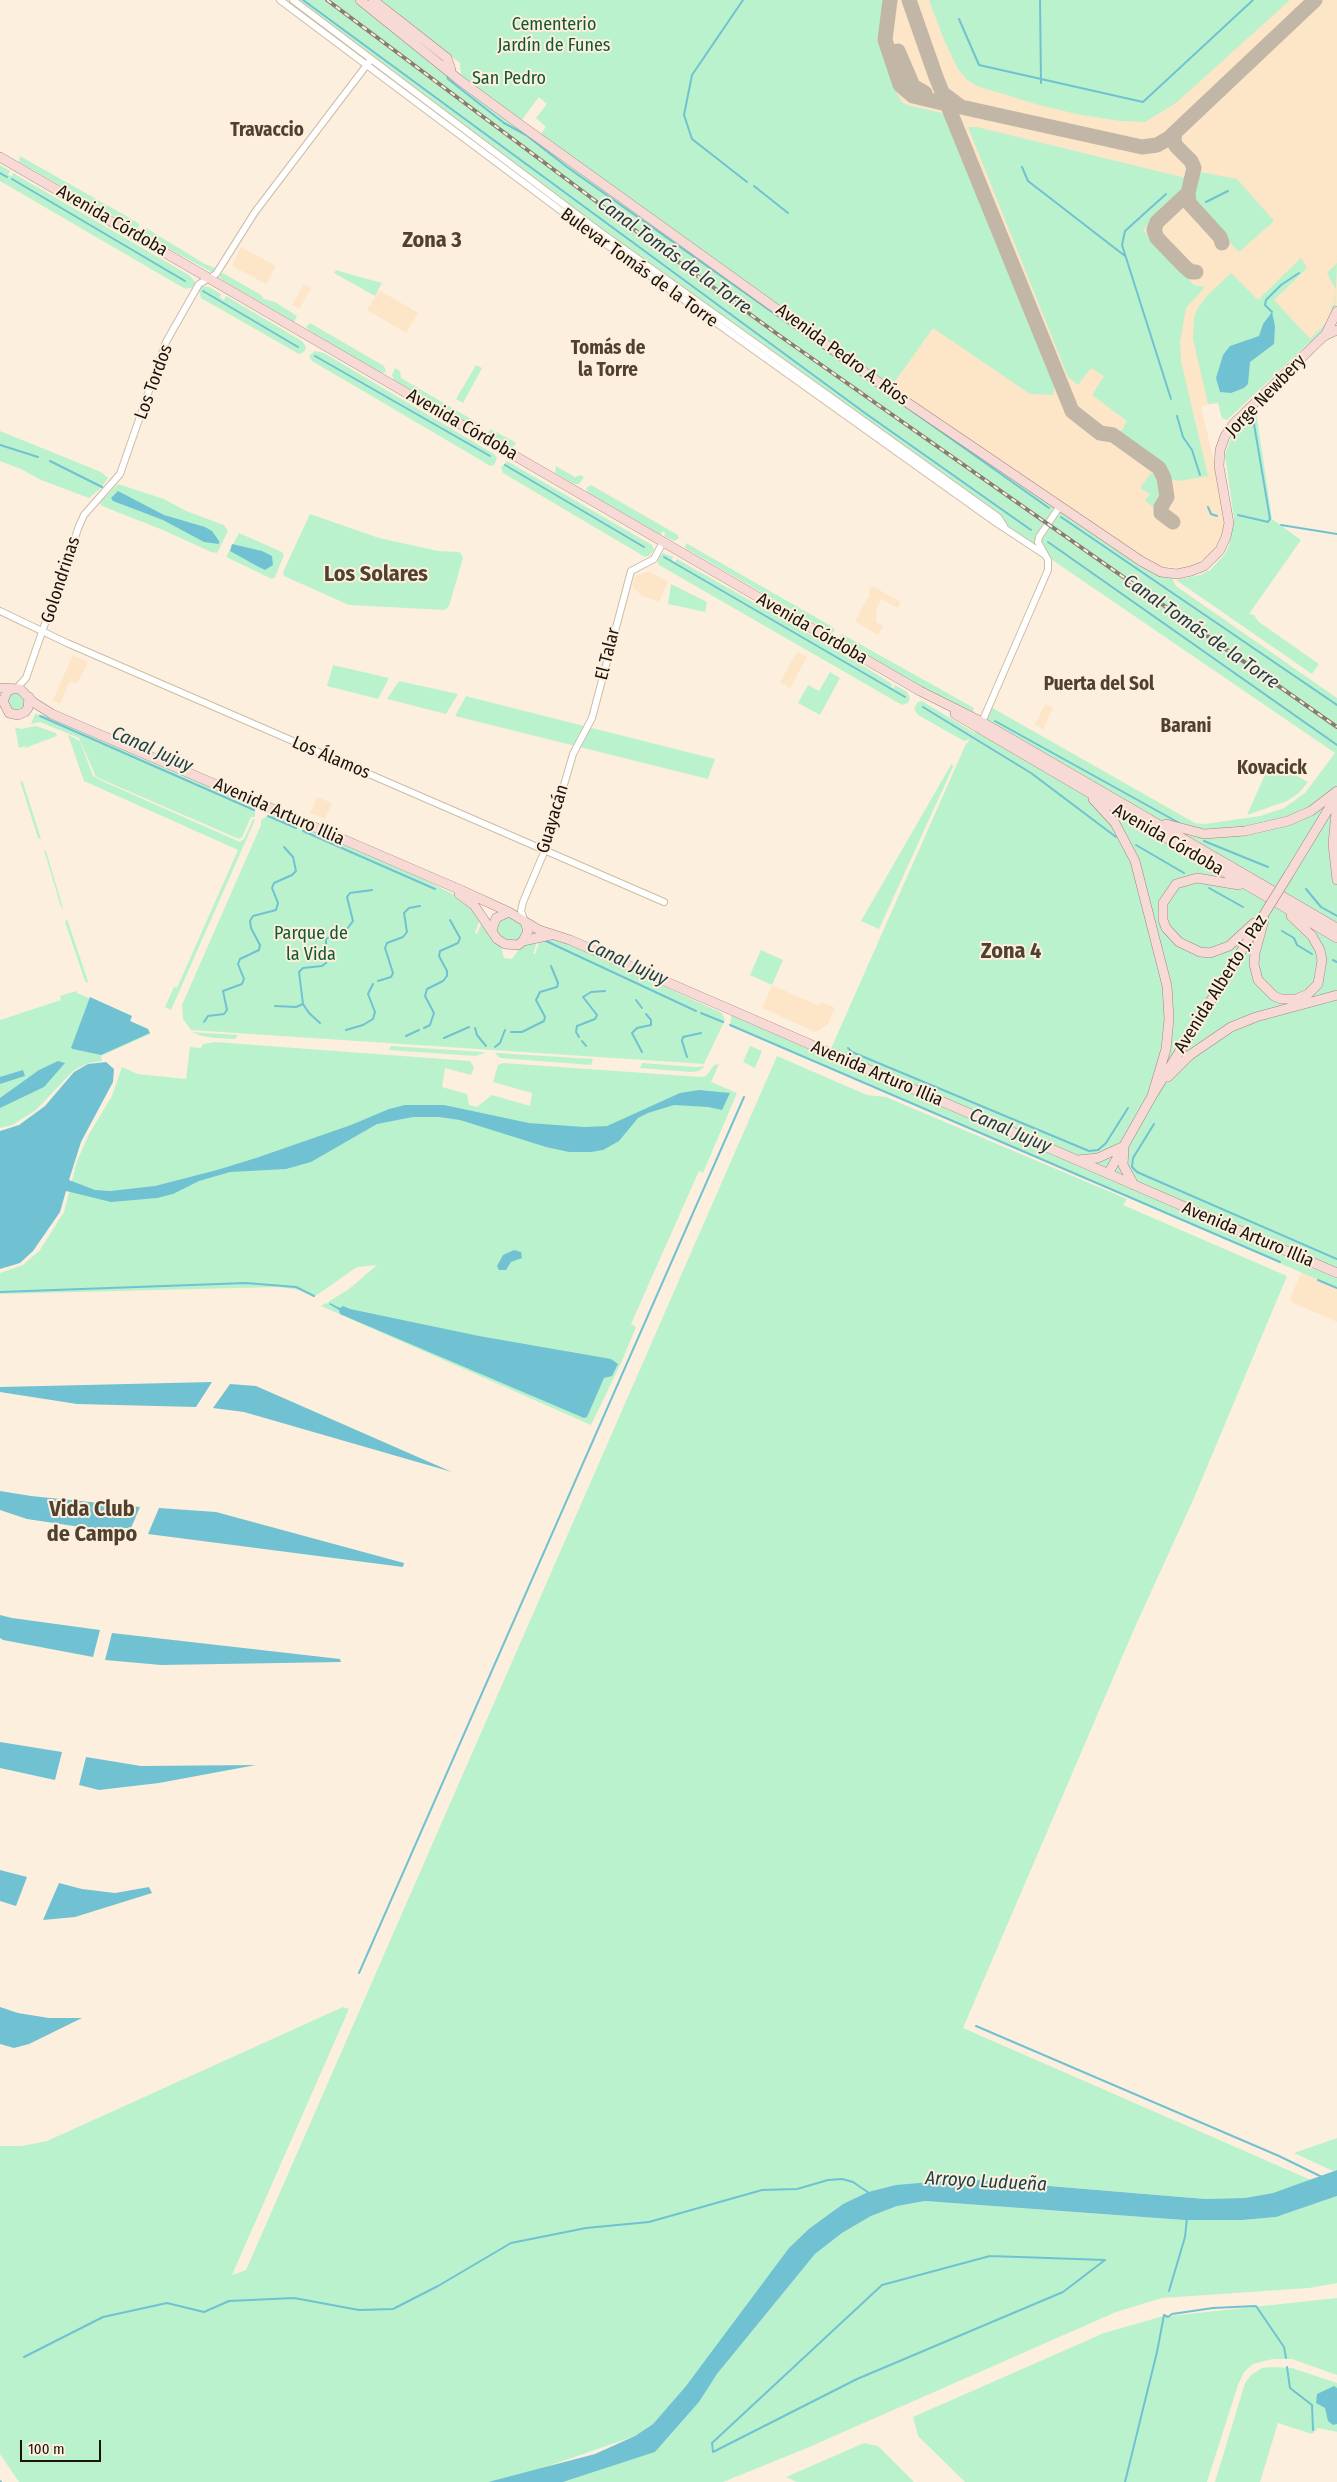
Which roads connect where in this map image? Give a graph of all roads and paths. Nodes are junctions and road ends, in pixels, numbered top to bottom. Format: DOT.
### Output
graph roads {
  1 [pos="280,0"];
  2 [pos="293,0"];
  3 [pos="360,0"];
  4 [pos="372,0"];
  5 [pos="427,48"];
  6 [pos="371,60"];
  7 [pos="366,66"];
  8 [pos="0,157"];
  9 [pos="208,278"];
  10 [pos="1337,311"];
  11 [pos="1337,330"];
  12 [pos="1324,336"];
  13 [pos="107,490"];
  14 [pos="1060,506"];
  15 [pos="1004,527"];
  16 [pos="663,542"];
  17 [pos="1045,555"];
  18 [pos="1170,574"];
  19 [pos="0,611"];
  20 [pos="43,633"];
  21 [pos="26,678"];
  22 [pos="0,688"];
  23 [pos="14,689"];
  24 [pos="923,693"];
  25 [pos="28,696"];
  26 [pos="2,700"];
  27 [pos="25,712"];
  28 [pos="52,714"];
  29 [pos="982,722"];
  30 [pos="582,736"];
  31 [pos="1088,793"];
  32 [pos="1337,793"];
  33 [pos="1337,802"];
  34 [pos="1146,817"];
  35 [pos="545,850"];
  36 [pos="1337,880"];
  37 [pos="451,887"];
  38 [pos="1253,890"];
  39 [pos="523,902"];
  40 [pos="664,902"];
  41 [pos="1278,904"];
  42 [pos="1268,908"];
  43 [pos="509,912"];
  44 [pos="525,922"];
  45 [pos="1337,928"];
  46 [pos="492,930"];
  47 [pos="554,935"];
  48 [pos="1337,938"];
  49 [pos="523,941"];
  50 [pos="1337,995"];
  51 [pos="1152,1096"];
  52 [pos="1124,1146"];
  53 [pos="1075,1160"];
  54 [pos="1108,1174"];
  55 [pos="1136,1186"];
  56 [pos="1337,1273"];
  1 -- 7 [label="street, Bulevar Tomás de la Torre"];
  2 -- 6 [label="street, Bulevar Tomás de la Torre"];
  3 -- 5 [label="main road, Avenida Pedro A. Ríos"];
  4 -- 5 [label="main road, Avenida Pedro A. Ríos"];
  5 -- 14 [label="main road, Avenida Pedro A. Ríos"];
  6 -- 7 [label="street, Los Tordos"];
  6 -- 15 [label="street, Bulevar Tomás de la Torre"];
  7 -- 9 [label="street, Los Tordos"];
  7 -- 15 [label="street, Bulevar Tomás de la Torre"];
  8 -- 9 [label="main road, Avenida Córdoba"];
  9 -- 13 [label="street, Los Tordos"];
  9 -- 16 [label="main road, Avenida Córdoba"];
  10 -- 12 [label="main road, Jorge Newbery"];
  11 -- 12 [label="main road, Jorge Newbery"];
  12 -- 18 [label="main road, Jorge Newbery"];
  13 -- 20 [label="street, Golondrinas"];
  14 -- 17 [label="street"];
  14 -- 18 [label="main road, Avenida Pedro A. Ríos"];
  15 -- 17 [label="street, Bulevar Tomás de la Torre"];
  16 -- 24 [label="main road, Avenida Córdoba"];
  16 -- 30 [label="street, El Talar"];
  17 -- 29 [label="street"];
  19 -- 20 [label="street, Los Álamos"];
  20 -- 21 [label="street, Golondrinas"];
  20 -- 35 [label="street, Los Álamos"];
  21 -- 23 [label="street, Golondrinas"];
  21 -- 25 [label="street, Golondrinas"];
  22 -- 23 [label="main road"];
  23 -- 25 [label="main road"];
  23 -- 26 [label="main road"];
  24 -- 29 [label="main road, Avenida Córdoba"];
  24 -- 31 [label="main road, Avenida Córdoba"];
  25 -- 27 [label="main road"];
  25 -- 28 [label="main road, Avenida Arturo Illia"];
  26 -- 27 [label="main road"];
  27 -- 28 [label="main road, Avenida Arturo Illia"];
  28 -- 37 [label="main road, Avenida Arturo Illia"];
  29 -- 34 [label="main road, Avenida Córdoba"];
  30 -- 35 [label="street, Guayacán"];
  31 -- 38 [label="main road, Avenida Córdoba"];
  31 -- 51 [label="main road"];
  32 -- 34 [label="main road"];
  32 -- 42 [label="main road, Avenida Alberto J. Paz, bridge"];
  33 -- 36 [label="main road"];
  34 -- 45 [label="main road, Avenida Córdoba"];
  35 -- 39 [label="street, Guayacán"];
  35 -- 40 [label="street, Los Álamos"];
  37 -- 43 [label="main road, Avenida Arturo Illia"];
  37 -- 46 [label="main road, Avenida Arturo Illia"];
  38 -- 41 [label="main road, Avenida Córdoba"];
  38 -- 42 [label="main road"];
  39 -- 43 [label="street"];
  39 -- 44 [label="street, Guayacán"];
  41 -- 42 [label="main road"];
  41 -- 48 [label="main road, Avenida Córdoba"];
  42 -- 51 [label="main road, Avenida Alberto J. Paz"];
  43 -- 44 [label="main road"];
  43 -- 46 [label="main road"];
  44 -- 47 [label="main road, Avenida Arturo Illia"];
  44 -- 49 [label="main road"];
  46 -- 49 [label="main road"];
  47 -- 49 [label="main road"];
  47 -- 53 [label="main road, Avenida Arturo Illia"];
  50 -- 51 [label="main road"];
  51 -- 52 [label="main road, Avenida Alberto J. Paz"];
  52 -- 53 [label="main road"];
  52 -- 54 [label="main road, Avenida Alberto J. Paz"];
  52 -- 55 [label="main road"];
  53 -- 54 [label="main road, Avenida Arturo Illia"];
  54 -- 55 [label="main road, Avenida Arturo Illia"];
  55 -- 56 [label="main road, Avenida Arturo Illia"];
}
